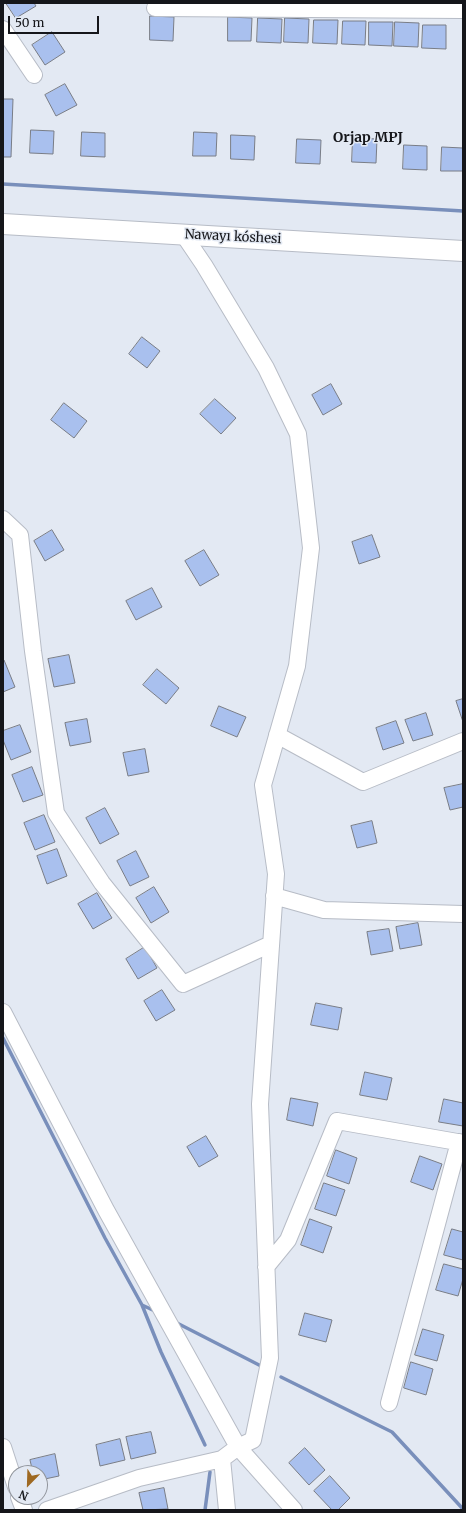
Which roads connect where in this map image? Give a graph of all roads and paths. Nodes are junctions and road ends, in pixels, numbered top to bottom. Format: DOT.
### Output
graph roads {
  1 [pos="155,8"];
  2 [pos="463,10"];
  3 [pos="3,29"];
  4 [pos="34,75"];
  5 [pos="3,224"];
  6 [pos="183,234"];
  7 [pos="463,251"];
  8 [pos="3,519"];
  9 [pos="277,735"];
  10 [pos="463,741"];
  11 [pos="274,896"];
  12 [pos="463,914"];
  13 [pos="271,944"];
  14 [pos="3,1012"];
  15 [pos="461,1143"];
  16 [pos="266,1267"];
  17 [pos="389,1403"];
  18 [pos="3,1447"];
  19 [pos="238,1447"];
  20 [pos="222,1459"];
  21 [pos="9,1465"];
  22 [pos="47,1510"];
  23 [pos="227,1510"];
  24 [pos="294,1510"];
  1 -- 2 [label="street"];
  3 -- 4 [label="street"];
  5 -- 6 [label="main road, Nawayı kóshesi"];
  6 -- 7 [label="main road, Nawayı kóshesi"];
  6 -- 9 [label="street"];
  8 -- 13 [label="street"];
  9 -- 10 [label="street"];
  9 -- 11 [label="street"];
  11 -- 12 [label="street"];
  11 -- 13 [label="street"];
  13 -- 16 [label="street"];
  14 -- 19 [label="street"];
  15 -- 16 [label="street"];
  15 -- 17 [label="street"];
  16 -- 19 [label="street"];
  18 -- 21 [label="street"];
  19 -- 20 [label="street"];
  19 -- 24 [label="street"];
  20 -- 22 [label="street"];
  20 -- 23 [label="street"];
}
